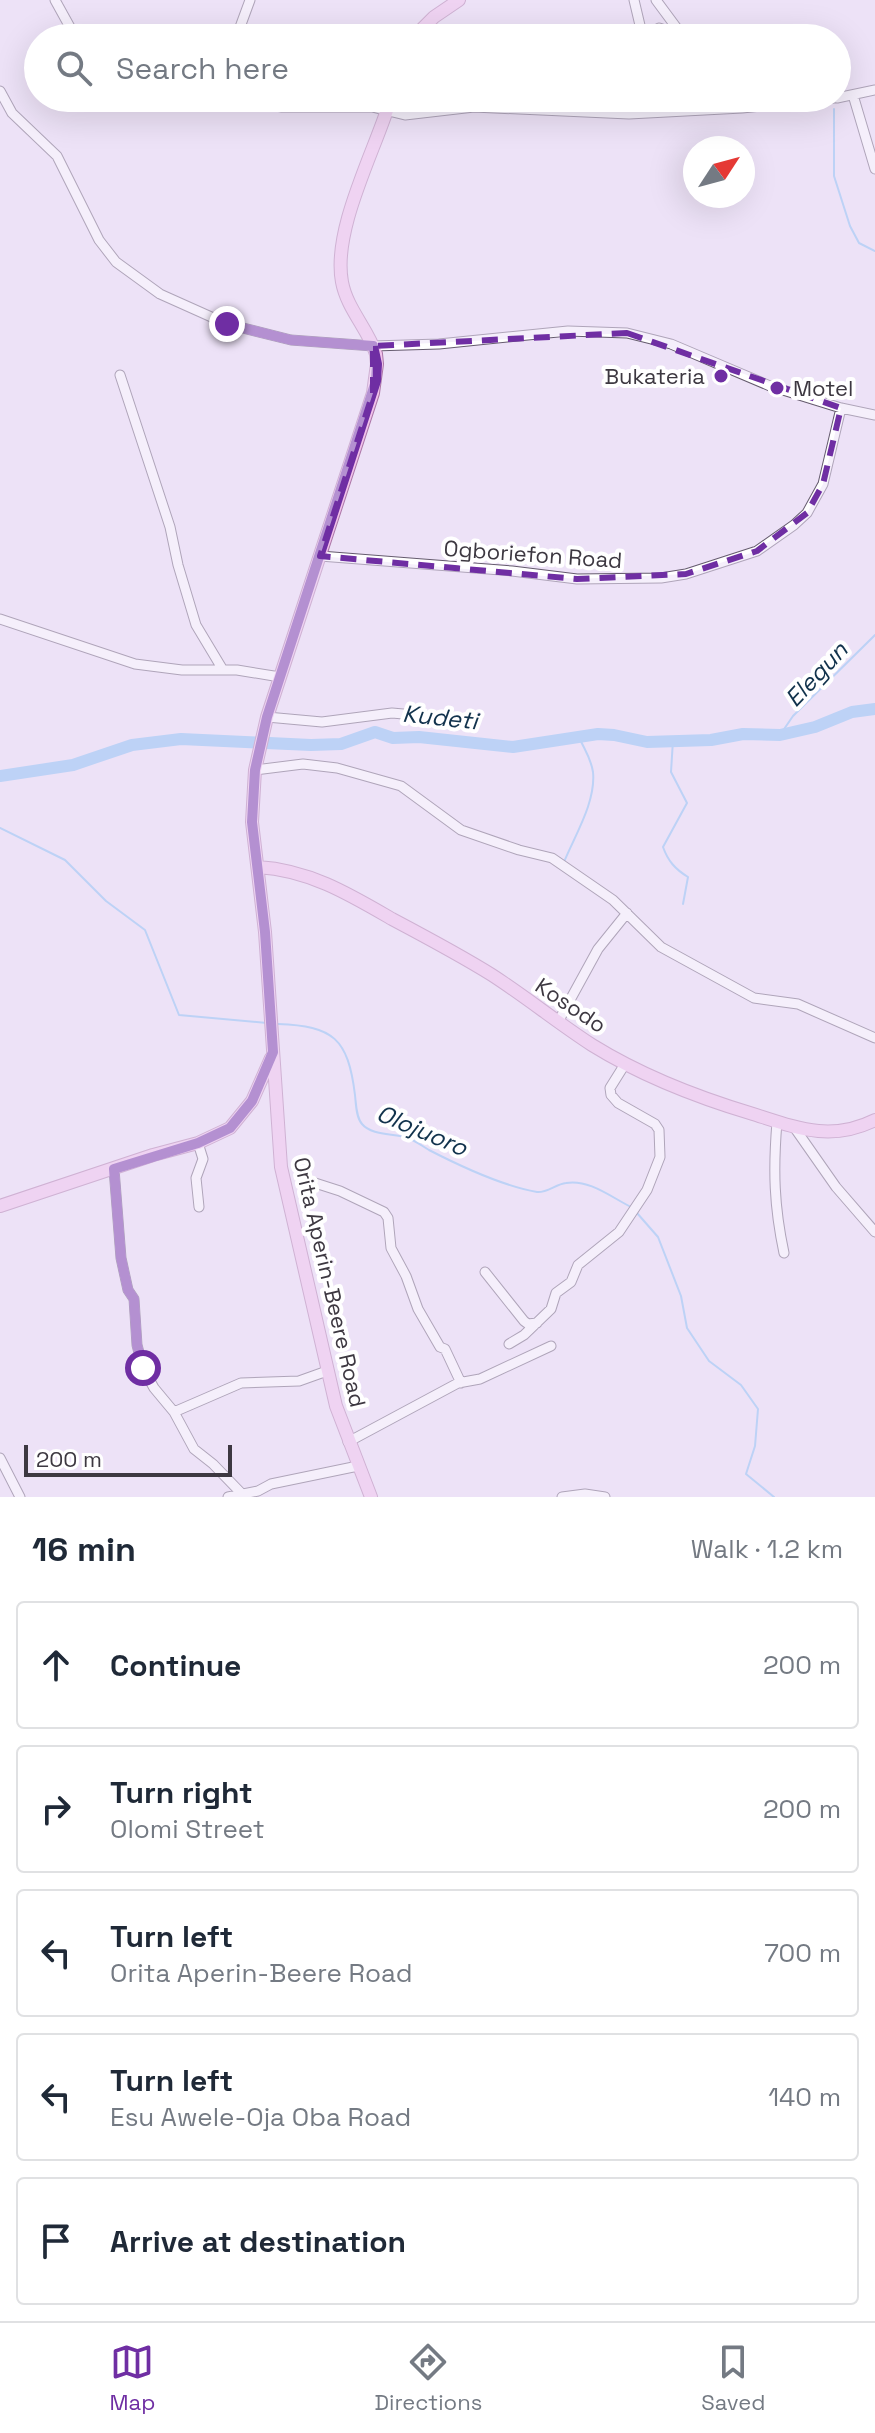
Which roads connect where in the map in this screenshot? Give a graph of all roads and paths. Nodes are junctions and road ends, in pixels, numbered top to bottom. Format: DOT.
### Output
graph roads {
  1 [pos="55,0"];
  2 [pos="250,0"];
  3 [pos="459,0"];
  4 [pos="634,0"];
  5 [pos="656,0"];
  6 [pos="68,24"];
  7 [pos="241,24"];
  8 [pos="427,24"];
  9 [pos="640,24"];
  10 [pos="674,24"];
  11 [pos="875,90"];
  12 [pos="0,91"];
  13 [pos="853,95"];
  14 [pos="386,112"];
  15 [pos="409,112"];
  16 [pos="438,112"];
  17 [pos="585,112"];
  18 [pos="652,112"];
  19 [pos="629,114"];
  20 [pos="875,169"];
  21 [pos="373,346"];
  22 [pos="120,375"];
  23 [pos="841,408"];
  24 [pos="875,415"];
  25 [pos="320,556"];
  26 [pos="0,619"];
  27 [pos="223,670"];
  28 [pos="280,677"];
  29 [pos="267,717"];
  30 [pos="459,719"];
  31 [pos="255,770"];
  32 [pos="258,867"];
  33 [pos="627,913"];
  34 [pos="558,1022"];
  35 [pos="875,1038"];
  36 [pos="273,1052"];
  37 [pos="625,1064"];
  38 [pos="875,1120"];
  39 [pos="777,1122"];
  40 [pos="794,1127"];
  41 [pos="198,1143"];
  42 [pos="114,1169"];
  43 [pos="312,1182"];
  44 [pos="0,1206"];
  45 [pos="199,1207"];
  46 [pos="875,1232"];
  47 [pos="784,1253"];
  48 [pos="485,1272"];
  49 [pos="537,1323"];
  50 [pos="509,1344"];
  51 [pos="551,1346"];
  52 [pos="327,1371"];
  53 [pos="461,1383"];
  54 [pos="174,1412"];
  55 [pos="348,1442"];
  56 [pos="0,1458"];
  57 [pos="358,1466"];
  58 [pos="260,1494"];
  59 [pos="243,1495"];
  60 [pos="20,1497"];
  61 [pos="228,1497"];
  62 [pos="371,1497"];
  63 [pos="562,1497"];
  64 [pos="605,1497"];
  1 -- 6 [label="street"];
  2 -- 7 [label="street"];
  3 -- 8 [label="main road"];
  4 -- 9 [label="street"];
  5 -- 10 [label="street"];
  11 -- 13 [label="street"];
  12 -- 21 [label="street"];
  13 -- 20 [label="street"];
  14 -- 21 [label="main road, Orita Aperin-Beere Road"];
  15 -- 16 [label="street"];
  17 -- 19 [label="street"];
  18 -- 19 [label="street"];
  21 -- 23 [label="street"];
  21 -- 25 [label="main road, Orita Aperin-Beere Road"];
  22 -- 27 [label="street"];
  23 -- 24 [label="street"];
  23 -- 25 [label="street, Ogboriefon Road"];
  25 -- 28 [label="main road, Orita Aperin-Beere Road"];
  26 -- 27 [label="street"];
  27 -- 28 [label="street"];
  28 -- 29 [label="main road, Orita Aperin-Beere Road"];
  29 -- 30 [label="street"];
  29 -- 31 [label="main road, Orita Aperin-Beere Road"];
  31 -- 32 [label="main road, Orita Aperin-Beere Road"];
  31 -- 33 [label="street"];
  32 -- 34 [label="main road, Kosodo"];
  32 -- 36 [label="main road, Orita Aperin-Beere Road"];
  33 -- 34 [label="street"];
  33 -- 35 [label="street"];
  34 -- 37 [label="main road, Kosodo"];
  36 -- 41 [label="main road"];
  36 -- 52 [label="main road, Orita Aperin-Beere Road"];
  37 -- 39 [label="main road, Kosodo"];
  37 -- 49 [label="street"];
  38 -- 40 [label="main road, Kosodo"];
  39 -- 40 [label="main road, Kosodo"];
  39 -- 47 [label="street"];
  40 -- 46 [label="street"];
  41 -- 42 [label="main road"];
  41 -- 45 [label="street"];
  42 -- 44 [label="main road"];
  42 -- 54 [label="street"];
  43 -- 53 [label="street"];
  48 -- 49 [label="street"];
  49 -- 50 [label="street"];
  51 -- 53 [label="street"];
  52 -- 54 [label="street"];
  52 -- 55 [label="main road, Orita Aperin-Beere Road"];
  53 -- 55 [label="street"];
  54 -- 59 [label="street"];
  55 -- 57 [label="main road, Orita Aperin-Beere Road"];
  56 -- 60 [label="street"];
  57 -- 58 [label="street"];
  57 -- 62 [label="main road, Orita Aperin-Beere Road"];
  58 -- 59 [label="street"];
  59 -- 61 [label="street"];
  63 -- 64 [label="street"];
}
